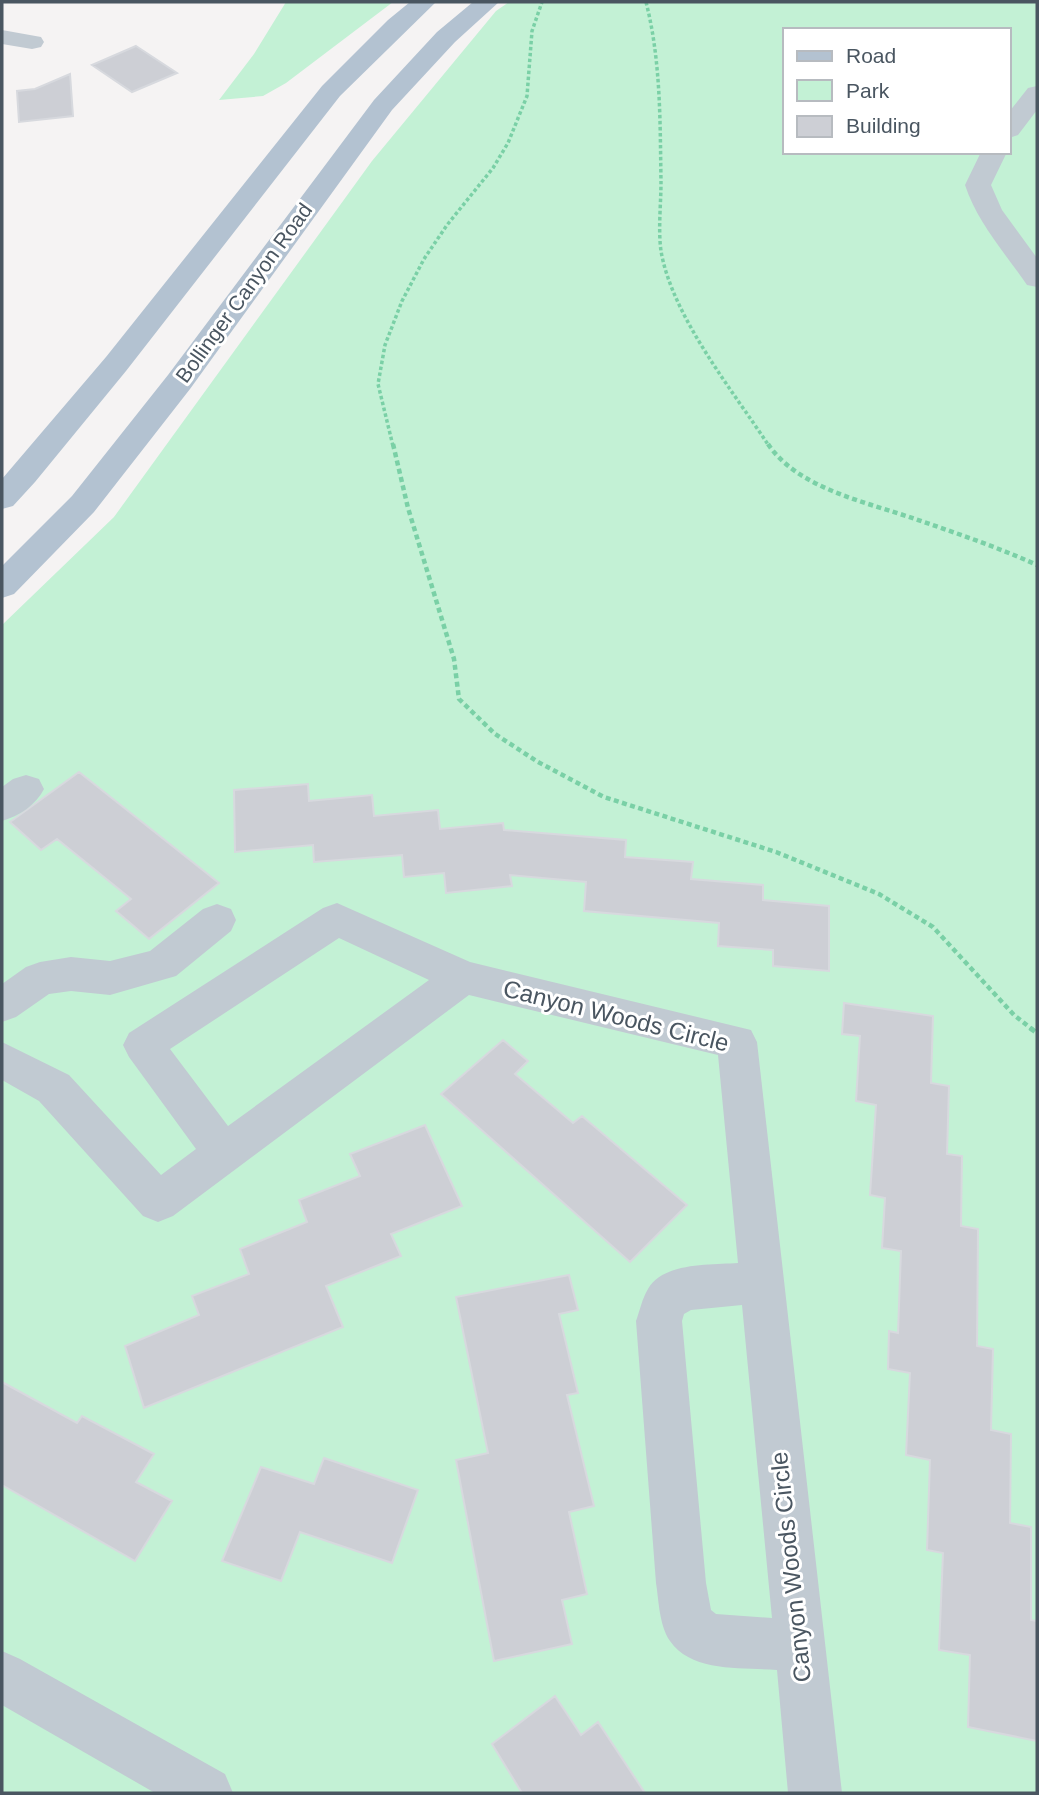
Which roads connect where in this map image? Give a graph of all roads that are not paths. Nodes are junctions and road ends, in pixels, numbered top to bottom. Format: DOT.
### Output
graph roads {
  1 [pos="424,2"];
  2 [pos="487,2"];
  3 [pos="2,37"];
  4 [pos="32,43"];
  5 [pos="1037,93"];
  6 [pos="1011,127"];
  7 [pos="993,154"];
  8 [pos="1037,279"];
  9 [pos="2,498"];
  10 [pos="2,586"];
  11 [pos="217,920"];
  12 [pos="463,977"];
  13 [pos="2,1005"];
  14 [pos="2,1060"];
  15 [pos="224,1154"];
  16 [pos="762,1282"];
  17 [pos="800,1646"];
  18 [pos="2,1677"];
  19 [pos="206,1793"];
  20 [pos="815,1793"];
  1 -- 9 [label="main road"];
  2 -- 10 [label="main road, Bollinger Canyon Road"];
  3 -- 4 [label="street"];
  5 -- 6 [label="street"];
  7 -- 8 [label="street"];
  11 -- 13 [label="street"];
  12 -- 15 [label="street"];
  12 -- 15 [label="street"];
  12 -- 16 [label="street, Canyon Woods Circle"];
  14 -- 15 [label="street"];
  16 -- 17 [label="street, Canyon Woods Circle"];
  16 -- 17 [label="street"];
  17 -- 20 [label="street, Canyon Woods Circle"];
  18 -- 19 [label="street"];
}
